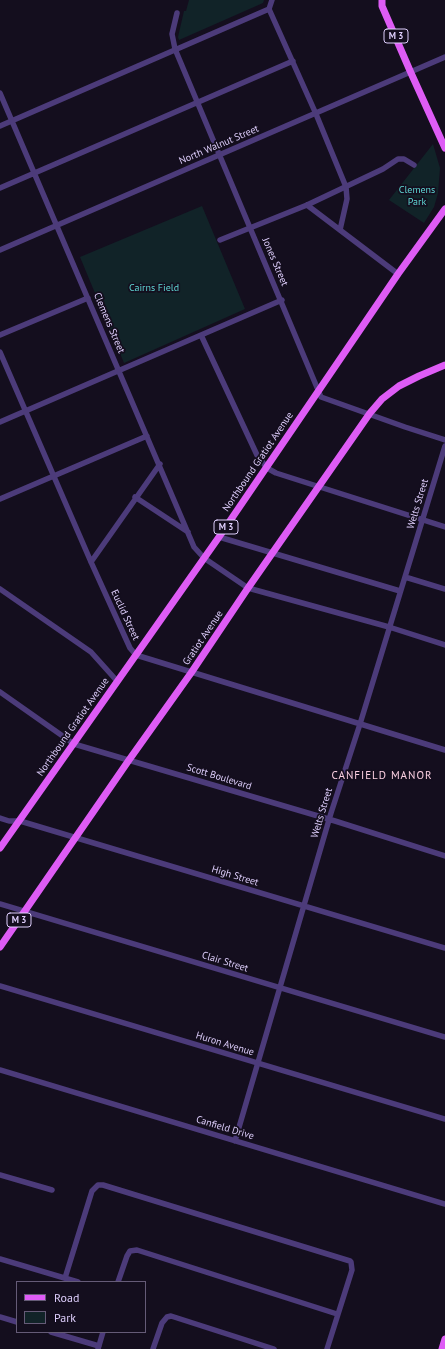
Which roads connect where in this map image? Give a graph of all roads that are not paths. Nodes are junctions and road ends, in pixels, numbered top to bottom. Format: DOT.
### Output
graph roads {
  1 [pos="272,0"];
  2 [pos="382,0"];
  3 [pos="270,9"];
  4 [pos="177,13"];
  5 [pos="175,49"];
  6 [pos="445,57"];
  7 [pos="293,61"];
  8 [pos="410,73"];
  9 [pos="0,93"];
  10 [pos="198,103"];
  11 [pos="316,114"];
  12 [pos="12,121"];
  13 [pos="0,126"];
  14 [pos="445,148"];
  15 [pos="220,154"];
  16 [pos="414,165"];
  17 [pos="35,173"];
  18 [pos="346,187"];
  19 [pos="0,188"];
  20 [pos="308,205"];
  21 [pos="445,209"];
  22 [pos="57,226"];
  23 [pos="251,228"];
  24 [pos="340,230"];
  25 [pos="220,240"];
  26 [pos="0,250"];
  27 [pos="398,274"];
  28 [pos="88,298"];
  29 [pos="282,300"];
  30 [pos="201,335"];
  31 [pos="0,336"];
  32 [pos="0,352"];
  33 [pos="445,365"];
  34 [pos="119,370"];
  35 [pos="319,391"];
  36 [pos="25,411"];
  37 [pos="370,413"];
  38 [pos="0,422"];
  39 [pos="147,436"];
  40 [pos="445,440"];
  41 [pos="445,446"];
  42 [pos="160,464"];
  43 [pos="267,468"];
  44 [pos="54,476"];
  45 [pos="320,486"];
  46 [pos="135,498"];
  47 [pos="0,499"];
  48 [pos="422,519"];
  49 [pos="445,526"];
  50 [pos="189,532"];
  51 [pos="219,537"];
  52 [pos="274,553"];
  53 [pos="204,558"];
  54 [pos="91,562"];
  55 [pos="404,577"];
  56 [pos="0,588"];
  57 [pos="248,588"];
  58 [pos="445,589"];
  59 [pos="400,591"];
  60 [pos="389,627"];
  61 [pos="445,645"];
  62 [pos="136,655"];
  63 [pos="191,673"];
  64 [pos="117,681"];
  65 [pos="0,692"];
  66 [pos="360,724"];
  67 [pos="74,744"];
  68 [pos="445,750"];
  69 [pos="129,760"];
  70 [pos="0,818"];
  71 [pos="329,820"];
  72 [pos="20,821"];
  73 [pos="76,837"];
  74 [pos="2,845"];
  75 [pos="445,856"];
  76 [pos="0,904"];
  77 [pos="305,905"];
  78 [pos="25,911"];
  79 [pos="0,947"];
  80 [pos="445,948"];
  81 [pos="0,986"];
  82 [pos="281,988"];
  83 [pos="445,1037"];
  84 [pos="258,1063"];
  85 [pos="0,1070"];
  86 [pos="445,1119"];
  87 [pos="235,1141"];
  88 [pos="0,1175"];
  89 [pos="52,1190"];
  90 [pos="445,1204"];
  91 [pos="0,1259"];
  92 [pos="65,1278"];
  93 [pos="75,1281"];
  94 [pos="118,1281"];
  95 [pos="337,1314"];
  96 [pos="0,1317"];
  97 [pos="16,1322"];
  98 [pos="54,1333"];
  99 [pos="103,1333"];
  100 [pos="445,1339"];
  101 [pos="98,1348"];
  102 [pos="153,1349"];
  103 [pos="274,1349"];
  104 [pos="327,1349"];
  105 [pos="442,1349"];
  1 -- 3 [label="street"];
  2 -- 8 [label="main road, M 3"];
  3 -- 5 [label="street"];
  3 -- 7 [label="street"];
  4 -- 5 [label="street, Jones Street"];
  5 -- 10 [label="street, Jones Street"];
  5 -- 12 [label="street"];
  6 -- 8 [label="street, North Walnut Street"];
  7 -- 10 [label="street"];
  7 -- 11 [label="street"];
  8 -- 11 [label="street, North Walnut Street"];
  8 -- 14 [label="main road, M 3"];
  9 -- 12 [label="street, Clemens Street"];
  10 -- 15 [label="street, Jones Street"];
  10 -- 17 [label="street"];
  11 -- 15 [label="street, North Walnut Street"];
  11 -- 18 [label="street"];
  12 -- 13 [label="street"];
  12 -- 17 [label="street, Clemens Street"];
  15 -- 22 [label="street, North Walnut Street"];
  15 -- 23 [label="street, Jones Street"];
  16 -- 18 [label="street"];
  17 -- 19 [label="street"];
  17 -- 22 [label="street, Clemens Street"];
  18 -- 20 [label="street"];
  18 -- 24 [label="street"];
  20 -- 23 [label="street"];
  20 -- 24 [label="street"];
  21 -- 27 [label="main road, Northbound Gratiot Avenue / M 3"];
  22 -- 26 [label="street, North Walnut Street"];
  22 -- 28 [label="street, Clemens Street"];
  23 -- 25 [label="street"];
  23 -- 29 [label="street, Jones Street"];
  24 -- 27 [label="street"];
  27 -- 35 [label="main road, Northbound Gratiot Avenue / M 3"];
  28 -- 31 [label="street"];
  28 -- 34 [label="street, Clemens Street"];
  29 -- 30 [label="street"];
  29 -- 35 [label="street, Jones Street"];
  30 -- 34 [label="street"];
  30 -- 43 [label="street"];
  32 -- 36 [label="street, Euclid Street"];
  33 -- 37 [label="main road, Gratiot Avenue / M 3"];
  34 -- 36 [label="street"];
  34 -- 39 [label="street, Clemens Street"];
  35 -- 37 [label="street"];
  35 -- 43 [label="main road, Northbound Gratiot Avenue / M 3"];
  36 -- 38 [label="street"];
  36 -- 44 [label="street, Euclid Street"];
  37 -- 40 [label="street"];
  37 -- 45 [label="main road, Gratiot Avenue / M 3"];
  39 -- 42 [label="street, Clemens Street"];
  39 -- 44 [label="street"];
  41 -- 48 [label="street, Welts Street"];
  42 -- 46 [label="street"];
  42 -- 50 [label="street, Clemens Street"];
  43 -- 45 [label="street"];
  43 -- 51 [label="main road, Northbound Gratiot Avenue / M 3"];
  44 -- 47 [label="street"];
  44 -- 54 [label="street, Euclid Street"];
  45 -- 48 [label="street"];
  45 -- 52 [label="main road, Gratiot Avenue / M 3"];
  46 -- 50 [label="street"];
  46 -- 54 [label="street"];
  48 -- 49 [label="street"];
  48 -- 55 [label="street, Welts Street"];
  50 -- 53 [label="street, Clemens Street"];
  51 -- 52 [label="street"];
  51 -- 53 [label="main road, Northbound Gratiot Avenue / M 3"];
  52 -- 57 [label="main road, Gratiot Avenue / M 3"];
  52 -- 59 [label="street"];
  53 -- 57 [label="street, Clemens Street"];
  53 -- 62 [label="main road, Northbound Gratiot Avenue / M 3"];
  54 -- 62 [label="street, Euclid Street"];
  55 -- 58 [label="street"];
  55 -- 59 [label="street, Welts Street"];
  56 -- 64 [label="street"];
  57 -- 60 [label="street, Clemens Street"];
  57 -- 63 [label="main road, Gratiot Avenue / M 3"];
  59 -- 60 [label="street, Welts Street"];
  60 -- 61 [label="street, Clemens Street"];
  60 -- 66 [label="street, Welts Street"];
  62 -- 63 [label="street, Euclid Street"];
  62 -- 64 [label="main road, Northbound Gratiot Avenue / M 3"];
  63 -- 66 [label="street, Euclid Street"];
  63 -- 69 [label="main road, Gratiot Avenue / M 3"];
  64 -- 67 [label="main road, Northbound Gratiot Avenue / M 3"];
  65 -- 67 [label="street, Scott Boulevard"];
  66 -- 68 [label="street, Euclid Street"];
  66 -- 71 [label="street, Welts Street"];
  67 -- 69 [label="street, Scott Boulevard"];
  67 -- 72 [label="main road, Northbound Gratiot Avenue / M 3"];
  69 -- 71 [label="street, Scott Boulevard"];
  69 -- 73 [label="main road, Gratiot Avenue / M 3"];
  70 -- 72 [label="street, High Street"];
  71 -- 75 [label="street, Scott Boulevard"];
  71 -- 77 [label="street, Welts Street"];
  72 -- 73 [label="street, High Street"];
  72 -- 74 [label="main road, Northbound Gratiot Avenue / M 3"];
  73 -- 77 [label="street, High Street"];
  73 -- 78 [label="main road, Gratiot Avenue / M 3"];
  76 -- 78 [label="street, Clair Street"];
  77 -- 80 [label="street, High Street"];
  77 -- 82 [label="street, Welts Street"];
  78 -- 79 [label="main road, Gratiot Avenue / M 3"];
  78 -- 82 [label="street, Clair Street"];
  81 -- 84 [label="street, Huron Avenue"];
  82 -- 83 [label="street, Clair Street"];
  82 -- 84 [label="street, Welts Street"];
  84 -- 86 [label="street, Huron Avenue"];
  84 -- 87 [label="street, Welts Street"];
  85 -- 87 [label="street, Canfield Drive"];
  87 -- 90 [label="street, Canfield Drive"];
  88 -- 89 [label="street"];
  91 -- 92 [label="street"];
  92 -- 93 [label="street"];
  92 -- 95 [label="street"];
  94 -- 95 [label="street"];
  95 -- 104 [label="street"];
  96 -- 97 [label="street"];
  98 -- 101 [label="street"];
  99 -- 101 [label="street"];
  100 -- 105 [label="main road"];
  102 -- 103 [label="street"];
}
